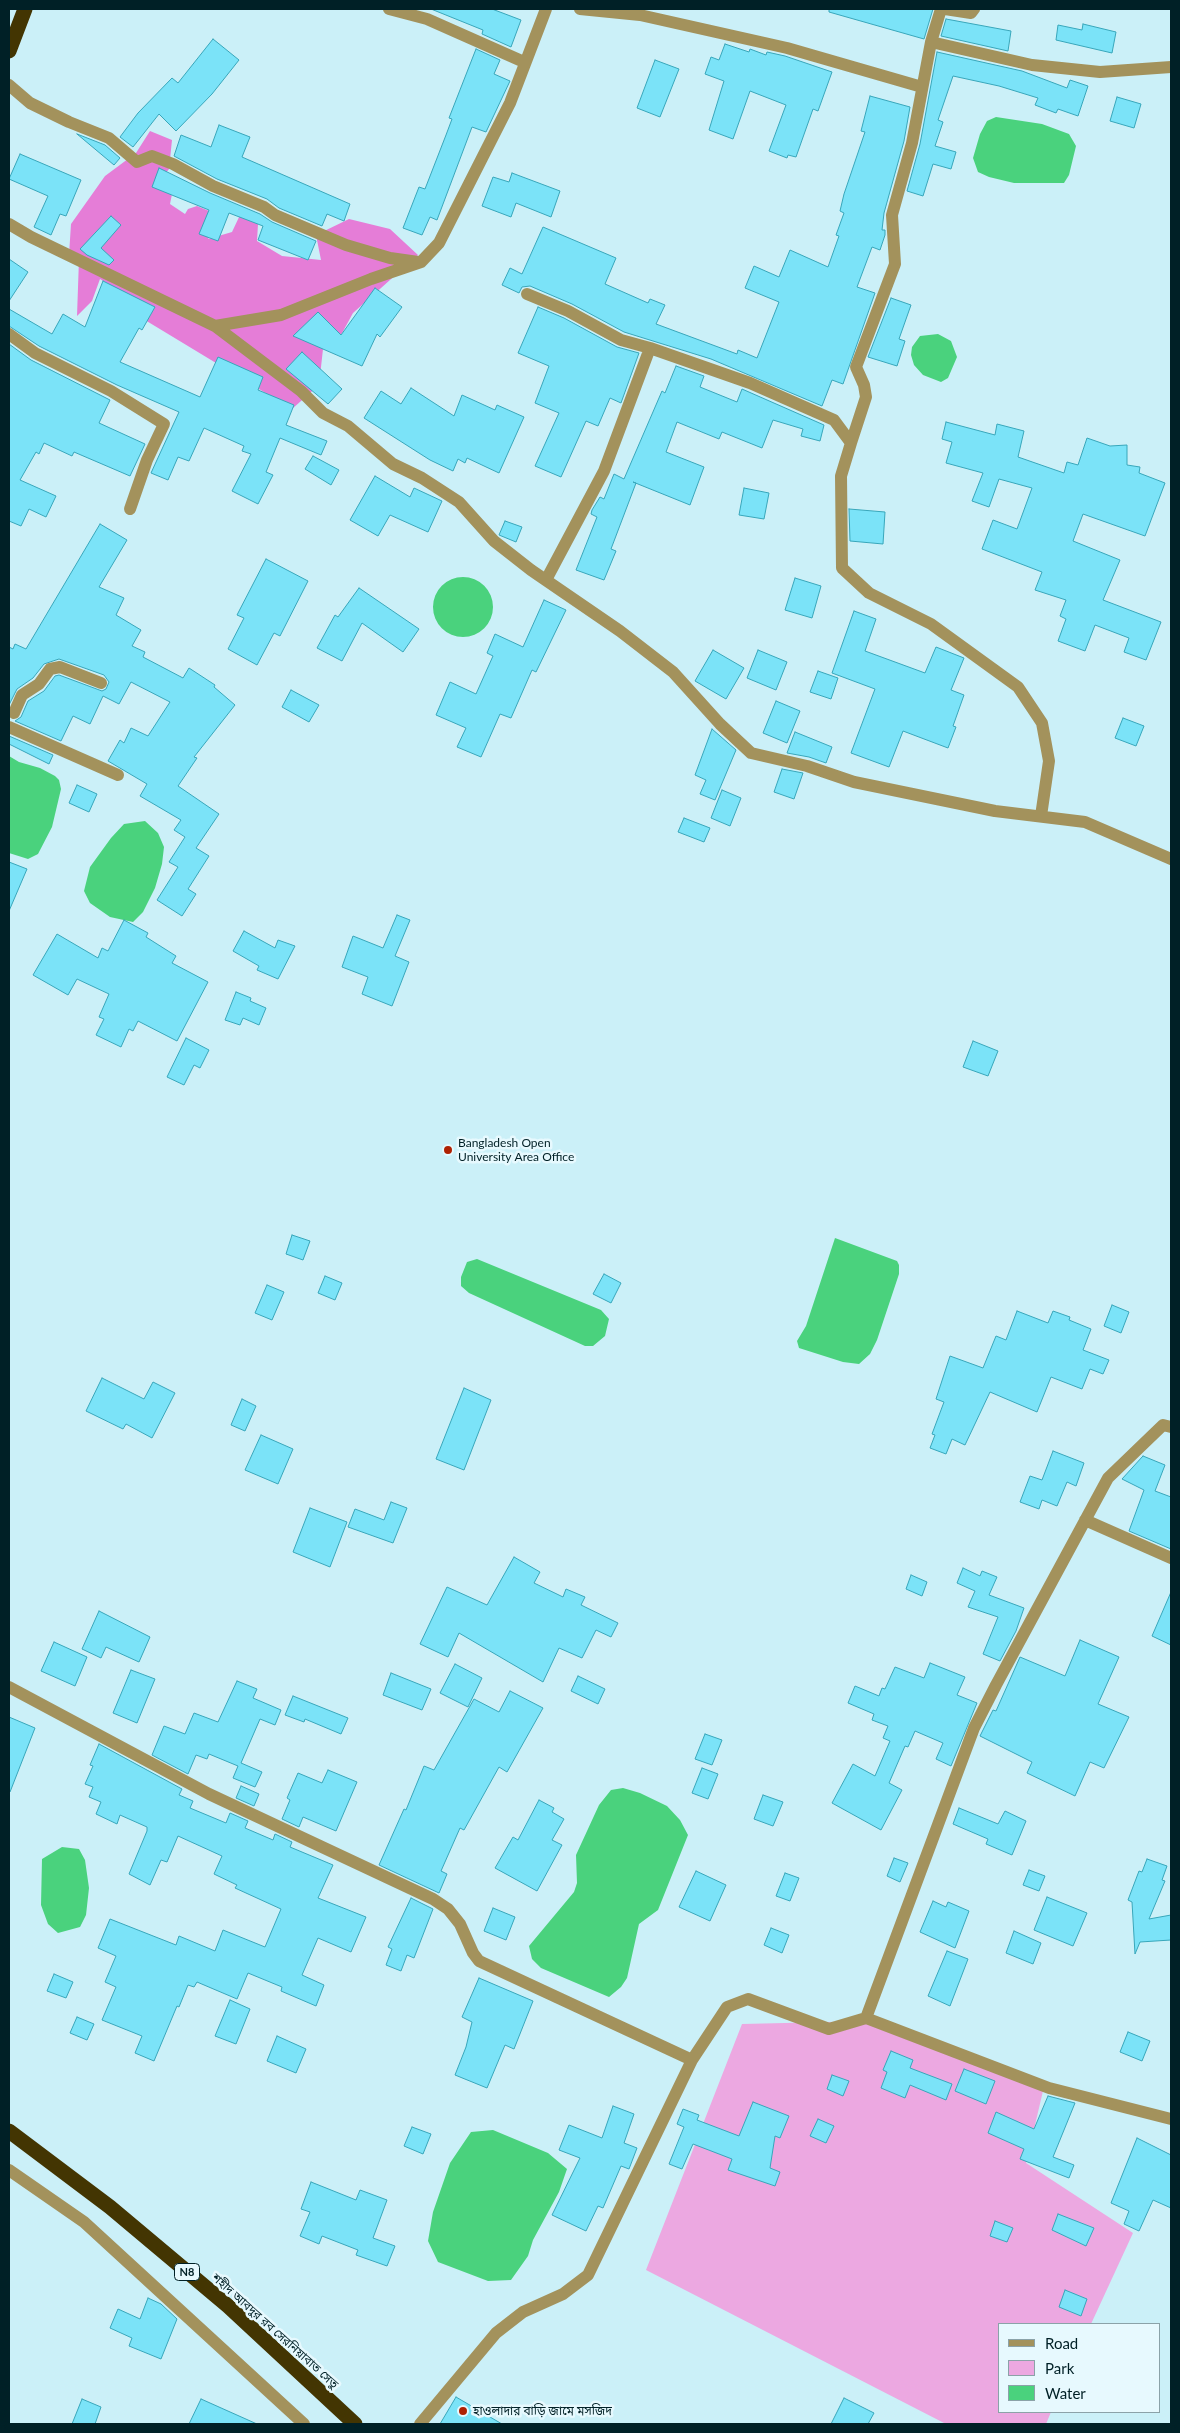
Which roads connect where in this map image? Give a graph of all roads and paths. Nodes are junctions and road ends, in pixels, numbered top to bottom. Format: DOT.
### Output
graph roads {
  1 [pos="25,9"];
  2 [pos="389,9"];
  3 [pos="546,9"];
  4 [pos="580,9"];
  5 [pos="941,9"];
  6 [pos="945,9"];
  7 [pos="974,9"];
  8 [pos="429,14"];
  9 [pos="931,42"];
  10 [pos="9,51"];
  11 [pos="524,62"];
  12 [pos="1171,67"];
  13 [pos="9,85"];
  14 [pos="922,87"];
  15 [pos="9,224"];
  16 [pos="421,262"];
  17 [pos="527,294"];
  18 [pos="216,326"];
  19 [pos="9,334"];
  20 [pos="650,348"];
  21 [pos="851,443"];
  22 [pos="130,509"];
  23 [pos="546,580"];
  24 [pos="101,683"];
  25 [pos="14,713"];
  26 [pos="9,727"];
  27 [pos="118,775"];
  28 [pos="1041,816"];
  29 [pos="1171,859"];
  30 [pos="1171,1427"];
  31 [pos="1085,1520"];
  32 [pos="1171,1558"];
  33 [pos="9,1687"];
  34 [pos="866,2018"];
  35 [pos="692,2060"];
  36 [pos="1171,2119"];
  37 [pos="9,2132"];
  38 [pos="9,2170"];
  39 [pos="304,2424"];
  40 [pos="355,2424"];
  41 [pos="420,2424"];
  1 -- 10 [label="highway"];
  2 -- 8 [label="street"];
  3 -- 11 [label="street"];
  4 -- 14 [label="street"];
  5 -- 9 [label="street"];
  6 -- 7 [label="street"];
  8 -- 11 [label="street"];
  9 -- 12 [label="street"];
  9 -- 14 [label="street"];
  11 -- 16 [label="street"];
  13 -- 16 [label="street"];
  14 -- 21 [label="street"];
  15 -- 18 [label="street"];
  16 -- 18 [label="street"];
  17 -- 20 [label="street"];
  18 -- 23 [label="street"];
  19 -- 22 [label="street"];
  20 -- 21 [label="street"];
  20 -- 23 [label="street"];
  21 -- 28 [label="street"];
  23 -- 28 [label="street"];
  24 -- 25 [label="street"];
  26 -- 27 [label="street"];
  28 -- 29 [label="street"];
  30 -- 31 [label="street"];
  31 -- 32 [label="street"];
  31 -- 34 [label="street"];
  33 -- 35 [label="street"];
  34 -- 35 [label="street"];
  34 -- 36 [label="street"];
  35 -- 41 [label="street"];
  37 -- 40 [label="highway, শহীদ আবদুর রব সেরনিয়াবাত সেতু / N8"];
  38 -- 39 [label="street"];
}
